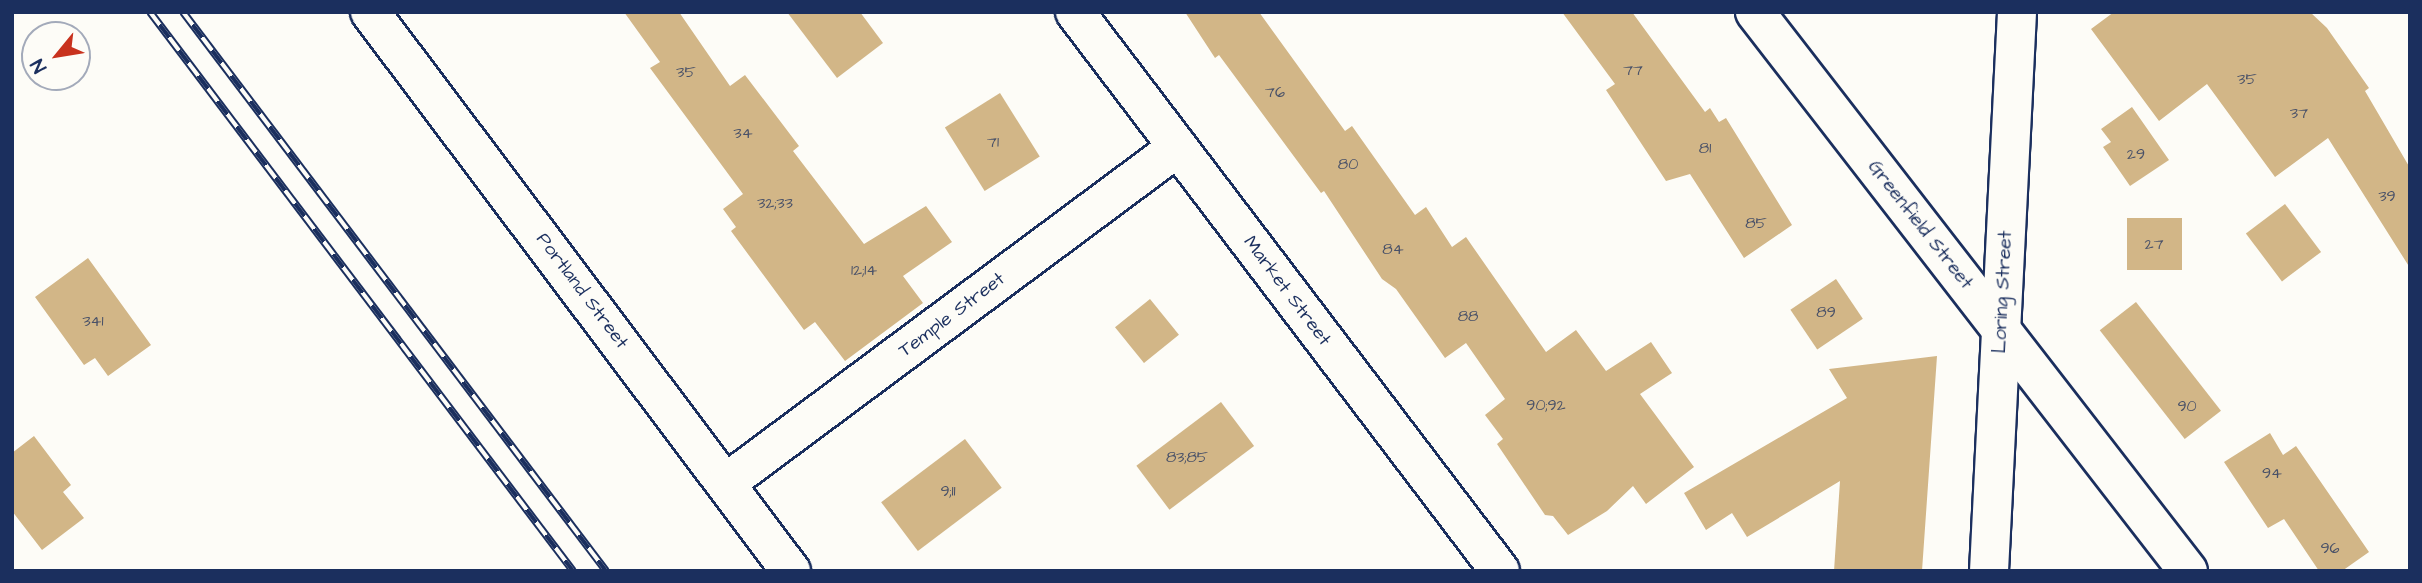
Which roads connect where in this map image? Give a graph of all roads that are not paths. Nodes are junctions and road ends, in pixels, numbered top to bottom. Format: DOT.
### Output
graph roads {
  1 [pos="370,12"];
  2 [pos="1075,12"];
  3 [pos="1755,12"];
  4 [pos="2017,12"];
  5 [pos="1178,147"];
  6 [pos="2001,330"];
  7 [pos="726,483"];
  8 [pos="791,571"];
  9 [pos="1500,571"];
  10 [pos="1989,571"];
  11 [pos="2188,571"];
  1 -- 7 [label="street, Portland Street"];
  2 -- 5 [label="street, Market Street"];
  3 -- 6 [label="street, Greenfield Street"];
  4 -- 6 [label="street, Loring Street"];
  5 -- 7 [label="street, Temple Street"];
  5 -- 9 [label="street, Market Street"];
  6 -- 10 [label="street, Loring Street"];
  6 -- 11 [label="street, Greenfield Street"];
  7 -- 8 [label="street, Portland Street"];
}
